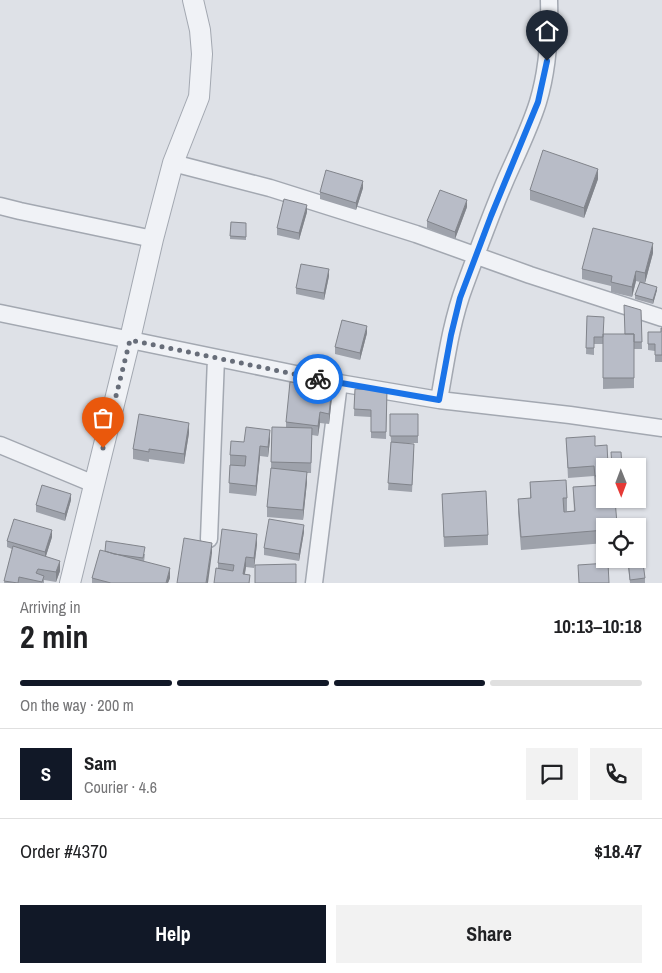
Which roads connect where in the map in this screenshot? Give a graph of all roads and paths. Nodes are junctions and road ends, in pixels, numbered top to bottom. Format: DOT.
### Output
graph roads {
  1 [pos="193,0"];
  2 [pos="550,0"];
  3 [pos="173,163"];
  4 [pos="0,206"];
  5 [pos="153,239"];
  6 [pos="476,257"];
  7 [pos="0,313"];
  8 [pos="662,318"];
  9 [pos="130,340"];
  10 [pos="216,358"];
  11 [pos="339,383"];
  12 [pos="439,400"];
  13 [pos="662,428"];
  14 [pos="0,445"];
  15 [pos="94,484"];
  16 [pos="209,539"];
  17 [pos="70,583"];
  18 [pos="314,583"];
  1 -- 3 [label="street"];
  2 -- 6 [label="street"];
  3 -- 5 [label="street"];
  3 -- 6 [label="street"];
  4 -- 5 [label="street"];
  5 -- 9 [label="street"];
  6 -- 8 [label="street"];
  6 -- 12 [label="street"];
  7 -- 9 [label="street"];
  9 -- 10 [label="street"];
  9 -- 15 [label="street"];
  10 -- 11 [label="street"];
  10 -- 16 [label="street"];
  11 -- 12 [label="street"];
  11 -- 18 [label="street"];
  12 -- 13 [label="street"];
  14 -- 15 [label="street"];
  15 -- 17 [label="street"];
}
